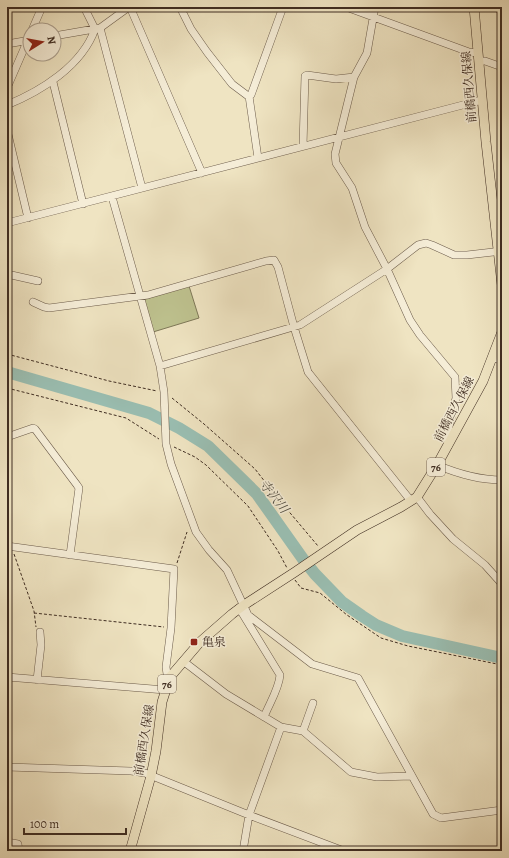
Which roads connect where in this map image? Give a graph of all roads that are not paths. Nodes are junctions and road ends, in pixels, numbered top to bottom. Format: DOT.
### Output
graph roads {
  1 [pos="42,7"];
  2 [pos="84,7"];
  3 [pos="129,7"];
  4 [pos="180,7"];
  5 [pos="283,7"];
  6 [pos="346,7"];
  7 [pos="375,7"];
  8 [pos="474,7"];
  9 [pos="374,18"];
  10 [pos="35,22"];
  11 [pos="98,29"];
  12 [pos="62,35"];
  13 [pos="22,41"];
  14 [pos="7,44"];
  15 [pos="22,55"];
  16 [pos="478,57"];
  17 [pos="502,67"];
  18 [pos="354,77"];
  19 [pos="52,82"];
  20 [pos="7,88"];
  21 [pos="249,96"];
  22 [pos="482,100"];
  23 [pos="7,104"];
  24 [pos="7,130"];
  25 [pos="339,137"];
  26 [pos="303,146"];
  27 [pos="258,158"];
  28 [pos="202,172"];
  29 [pos="142,188"];
  30 [pos="112,197"];
  31 [pos="83,204"];
  32 [pos="28,218"];
  33 [pos="7,223"];
  34 [pos="500,251"];
  35 [pos="387,269"];
  36 [pos="7,274"];
  37 [pos="38,281"];
  38 [pos="502,285"];
  39 [pos="140,296"];
  40 [pos="33,302"];
  41 [pos="294,327"];
  42 [pos="502,332"];
  43 [pos="493,358"];
  44 [pos="502,363"];
  45 [pos="160,366"];
  46 [pos="7,436"];
  47 [pos="448,446"];
  48 [pos="437,465"];
  49 [pos="502,480"];
  50 [pos="414,499"];
  51 [pos="9,546"];
  52 [pos="70,555"];
  53 [pos="502,584"];
  54 [pos="241,607"];
  55 [pos="38,630"];
  56 [pos="183,661"];
  57 [pos="7,677"];
  58 [pos="170,677"];
  59 [pos="37,680"];
  60 [pos="165,690"];
  61 [pos="313,703"];
  62 [pos="264,717"];
  63 [pos="281,727"];
  64 [pos="302,731"];
  65 [pos="7,767"];
  66 [pos="151,776"];
  67 [pos="412,776"];
  68 [pos="502,810"];
  69 [pos="249,815"];
  70 [pos="7,842"];
  71 [pos="19,851"];
  72 [pos="130,851"];
  73 [pos="243,851"];
  74 [pos="344,851"];
  1 -- 10 [label="street"];
  2 -- 11 [label="street"];
  3 -- 11 [label="street"];
  3 -- 28 [label="street"];
  4 -- 21 [label="street"];
  5 -- 21 [label="street"];
  6 -- 9 [label="street"];
  7 -- 9 [label="street"];
  8 -- 16 [label="main road, 前橋西久保線"];
  9 -- 16 [label="street"];
  9 -- 18 [label="street"];
  11 -- 12 [label="street"];
  11 -- 19 [label="street"];
  11 -- 29 [label="street"];
  13 -- 14 [label="street"];
  15 -- 20 [label="street"];
  16 -- 17 [label="street"];
  16 -- 22 [label="main road, 前橋西久保線"];
  18 -- 25 [label="street"];
  18 -- 26 [label="street"];
  19 -- 23 [label="street"];
  19 -- 31 [label="street"];
  21 -- 27 [label="street"];
  22 -- 25 [label="street"];
  22 -- 34 [label="main road, 前橋西久保線"];
  24 -- 32 [label="street"];
  25 -- 26 [label="street"];
  25 -- 35 [label="street"];
  26 -- 27 [label="street"];
  27 -- 28 [label="street"];
  28 -- 29 [label="street"];
  29 -- 30 [label="street"];
  30 -- 31 [label="street"];
  30 -- 39 [label="street"];
  31 -- 32 [label="street"];
  32 -- 33 [label="street"];
  34 -- 35 [label="street"];
  34 -- 38 [label="main road, 前橋西久保線"];
  35 -- 41 [label="street"];
  35 -- 47 [label="street"];
  36 -- 37 [label="street"];
  39 -- 40 [label="street"];
  39 -- 41 [label="street"];
  39 -- 45 [label="street"];
  41 -- 45 [label="street"];
  41 -- 50 [label="street"];
  42 -- 43 [label="main road, 前橋西久保線 / 76"];
  43 -- 44 [label="street"];
  43 -- 47 [label="main road, 前橋西久保線 / 76"];
  45 -- 54 [label="street"];
  46 -- 52 [label="street"];
  47 -- 48 [label="main road, 前橋西久保線 / 76"];
  48 -- 49 [label="street"];
  48 -- 50 [label="main road, 前橋西久保線 / 76"];
  50 -- 53 [label="street"];
  50 -- 54 [label="main road, 前橋西久保線 / 76"];
  51 -- 52 [label="street"];
  52 -- 58 [label="street"];
  54 -- 56 [label="main road, 前橋西久保線 / 76"];
  54 -- 62 [label="street"];
  54 -- 67 [label="street"];
  55 -- 59 [label="street"];
  56 -- 58 [label="main road, 前橋西久保線 / 76"];
  56 -- 62 [label="street"];
  57 -- 59 [label="street"];
  58 -- 60 [label="main road, 前橋西久保線 / 76"];
  59 -- 60 [label="street"];
  60 -- 66 [label="main road, 前橋西久保線 / 76"];
  61 -- 64 [label="street"];
  62 -- 63 [label="street"];
  63 -- 64 [label="street"];
  63 -- 69 [label="street"];
  64 -- 67 [label="street"];
  65 -- 66 [label="street"];
  66 -- 69 [label="street"];
  66 -- 72 [label="main road, 前橋西久保線 / 76"];
  67 -- 68 [label="street"];
  69 -- 73 [label="street"];
  69 -- 74 [label="street"];
  70 -- 71 [label="street"];
}
